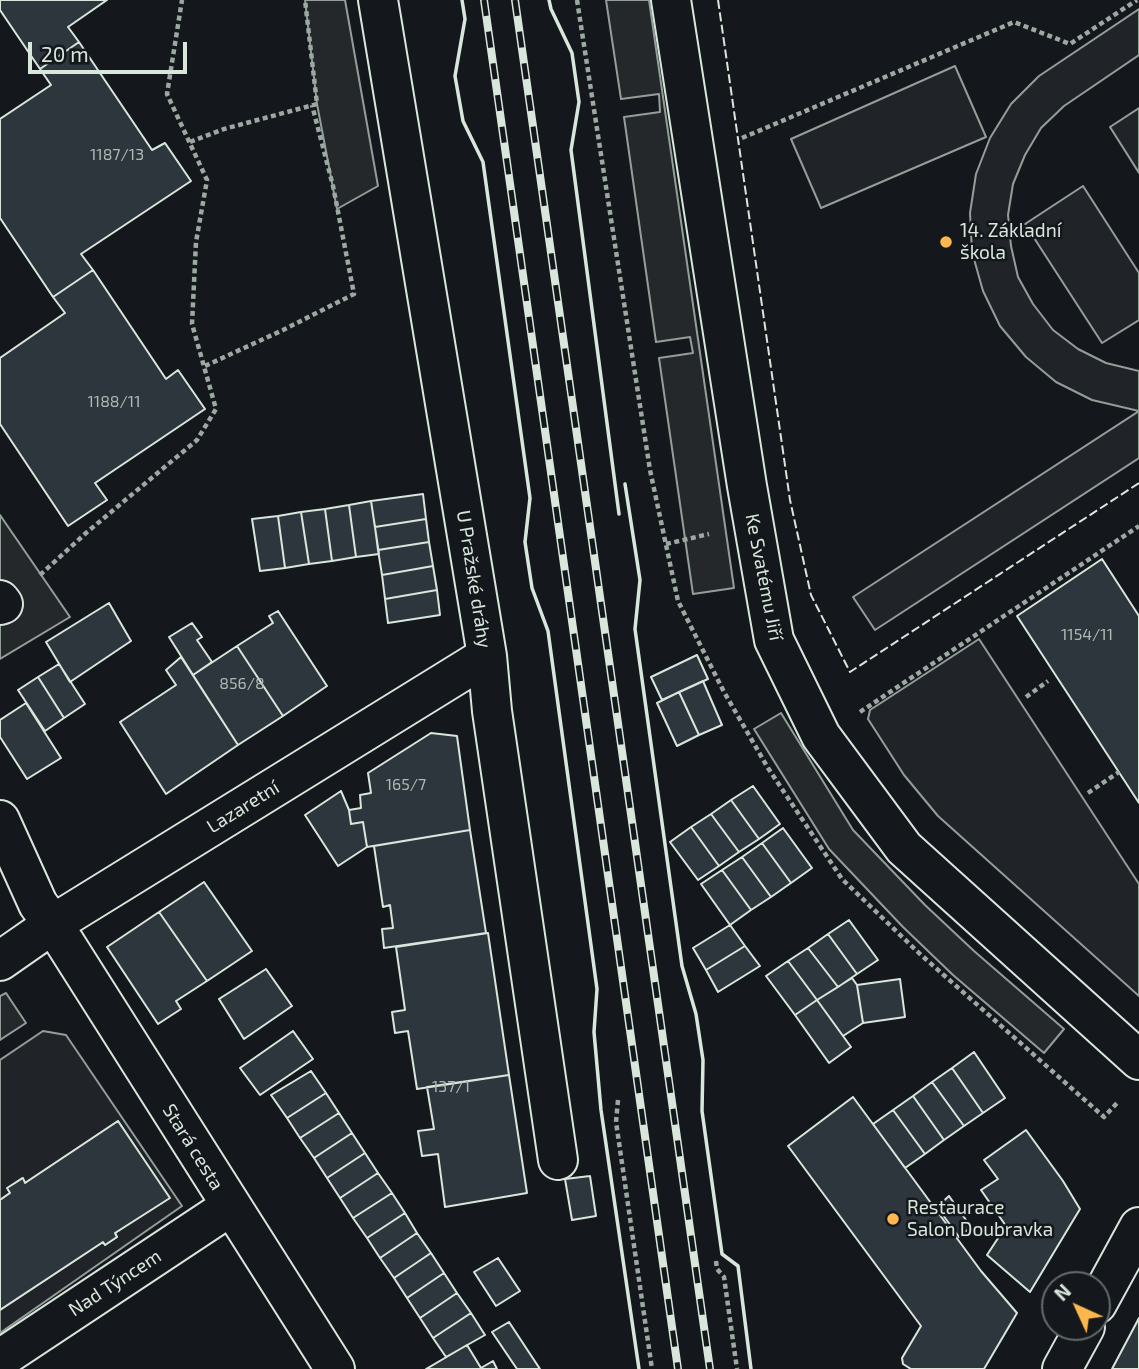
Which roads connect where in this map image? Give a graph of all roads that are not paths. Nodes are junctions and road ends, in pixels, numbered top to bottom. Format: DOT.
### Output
graph roads {
  1 [pos="378,0"];
  2 [pos="671,0"];
  3 [pos="487,656"];
  4 [pos="0,820"];
  5 [pos="53,924"];
  6 [pos="0,961"];
  7 [pos="1139,1060"];
  8 [pos="558,1160"];
  9 [pos="230,1206"];
  10 [pos="1139,1227"];
  11 [pos="1111,1278"];
  12 [pos="1077,1341"];
  13 [pos="0,1359"];
  14 [pos="335,1369"];
  15 [pos="1062,1369"];
  1 -- 3 [label="street, U Pražské dráhy"];
  2 -- 7 [label="street, Ke Svatému Jiří"];
  3 -- 5 [label="street, Lazaretní"];
  3 -- 8 [label="street, U Pražské dráhy"];
  4 -- 5 [label="street, Stará cesta"];
  5 -- 6 [label="street, Lazaretní"];
  5 -- 9 [label="street, Stará cesta"];
  9 -- 13 [label="street, Nad Týncem"];
  9 -- 14 [label="street, Stará cesta"];
  10 -- 11 [label="street"];
  12 -- 15 [label="street"];
}
